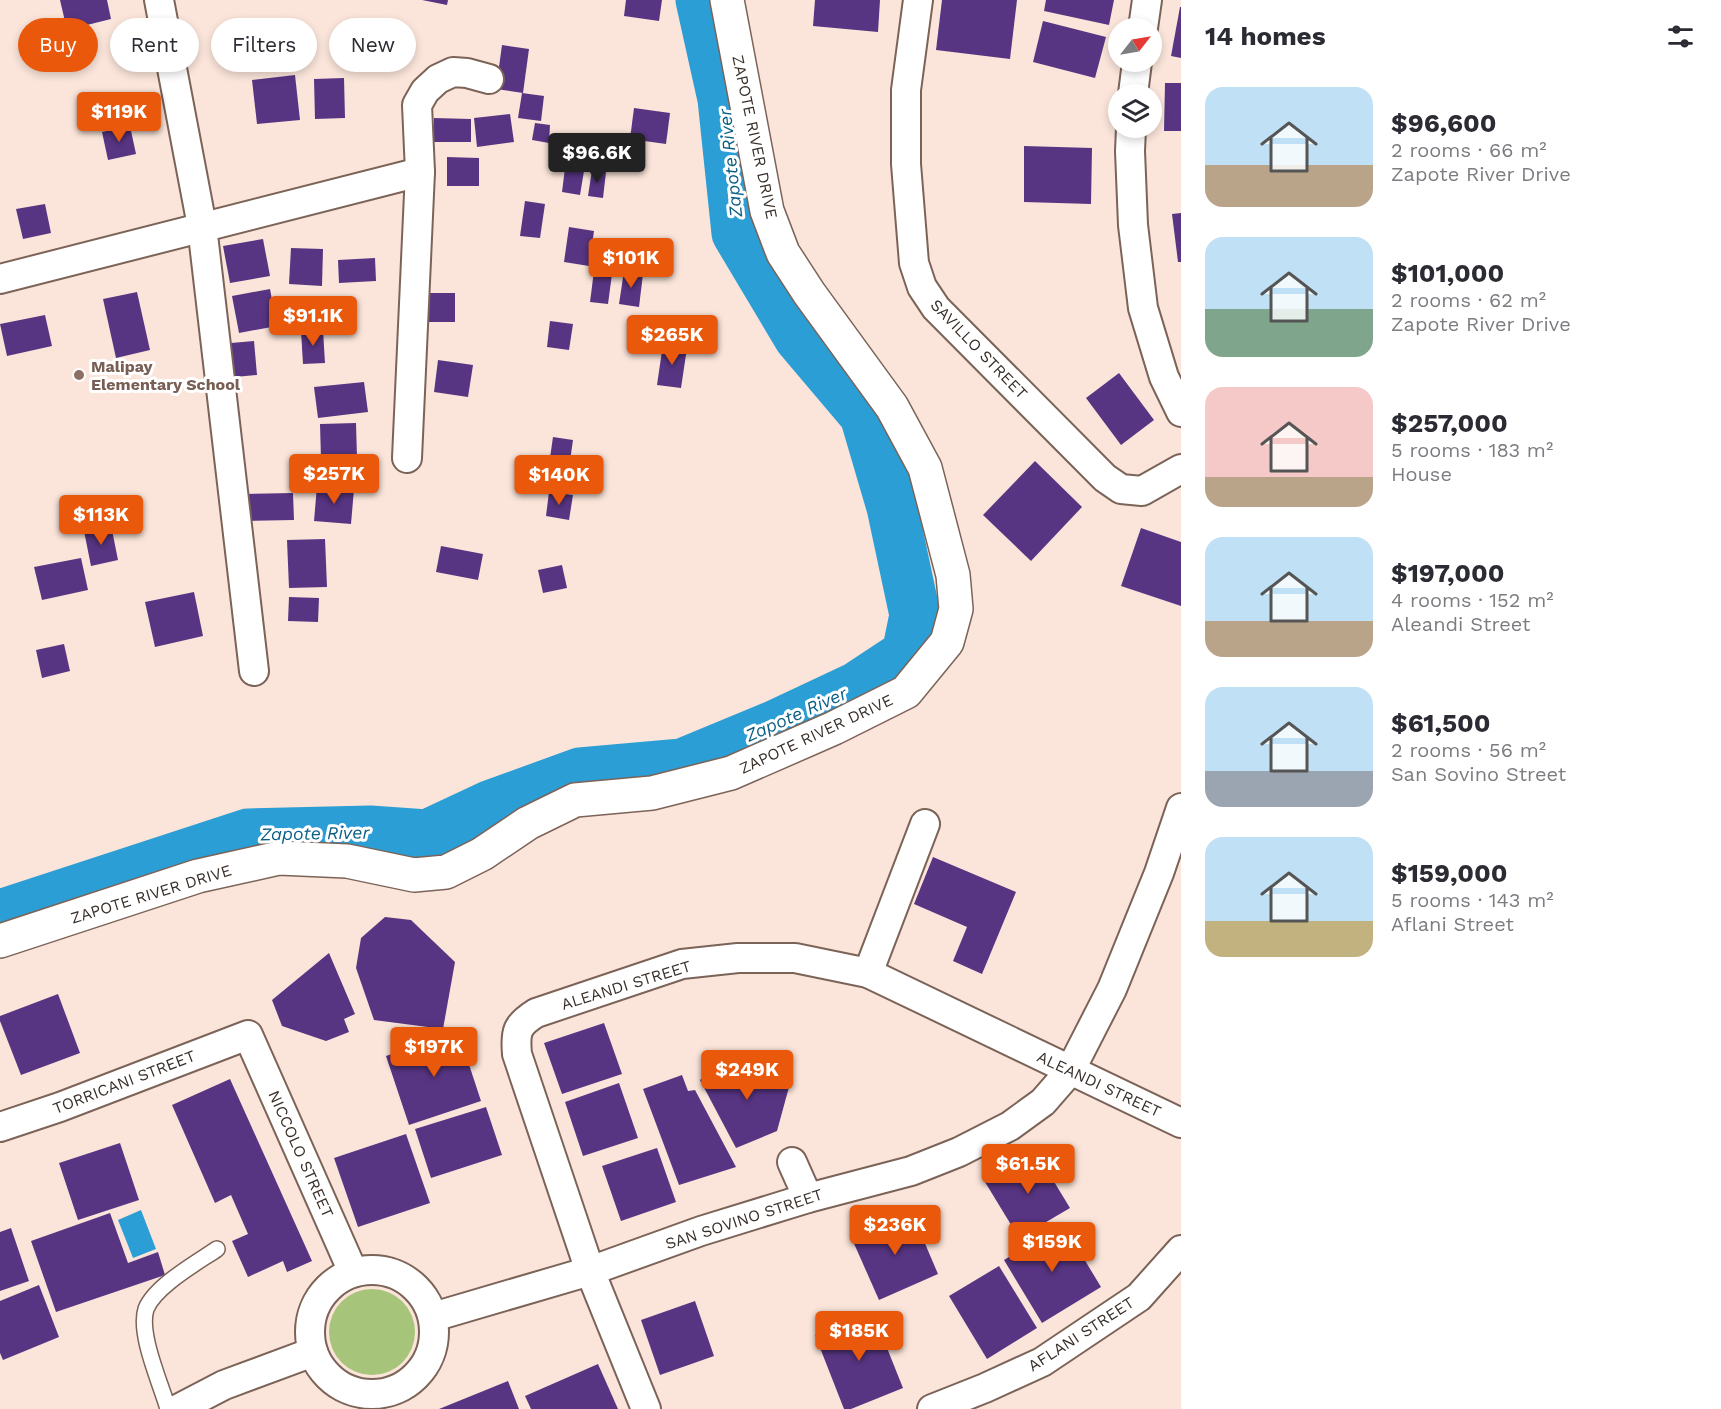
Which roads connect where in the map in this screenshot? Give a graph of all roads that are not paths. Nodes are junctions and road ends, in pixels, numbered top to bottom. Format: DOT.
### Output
graph roads {
  1 [pos="159,0"];
  2 [pos="727,0"];
  3 [pos="918,0"];
  4 [pos="1147,0"];
  5 [pos="1144,18"];
  6 [pos="489,79"];
  7 [pos="1131,138"];
  8 [pos="420,172"];
  9 [pos="202,226"];
  10 [pos="0,279"];
  11 [pos="1181,412"];
  12 [pos="407,458"];
  13 [pos="1181,470"];
  14 [pos="254,671"];
  15 [pos="1181,807"];
  16 [pos="925,824"];
  17 [pos="1170,877"];
  18 [pos="0,941"];
  19 [pos="868,973"];
  20 [pos="248,1035"];
  21 [pos="1070,1071"];
  22 [pos="1181,1123"];
  23 [pos="0,1127"];
  24 [pos="792,1162"];
  25 [pos="808,1198"];
  26 [pos="217,1249"];
  27 [pos="1181,1250"];
  28 [pos="590,1271"];
  29 [pos="353,1272"];
  30 [pos="433,1317"];
  31 [pos="314,1352"];
  32 [pos="399,1400"];
  33 [pos="168,1409"];
  34 [pos="178,1409"];
  35 [pos="646,1409"];
  36 [pos="932,1409"];
  1 -- 9 [label="street"];
  2 -- 18 [label="street, ZAPOTE RIVER DRIVE"];
  3 -- 13 [label="street, SAVILLO STREET"];
  4 -- 5 [label="street"];
  6 -- 8 [label="street"];
  7 -- 11 [label="street"];
  8 -- 9 [label="street"];
  8 -- 12 [label="street"];
  9 -- 10 [label="street"];
  9 -- 14 [label="street"];
  15 -- 17 [label="street, SAN SOVINO STREET"];
  16 -- 19 [label="street"];
  17 -- 21 [label="street, SAN SOVINO STREET"];
  19 -- 21 [label="street, ALEANDI STREET"];
  19 -- 28 [label="street, ALEANDI STREET"];
  20 -- 23 [label="street, TORRICANI STREET"];
  20 -- 29 [label="street, NICCOLO STREET"];
  21 -- 22 [label="street, ALEANDI STREET"];
  21 -- 25 [label="street, SAN SOVINO STREET"];
  24 -- 25 [label="street"];
  25 -- 28 [label="street, SAN SOVINO STREET"];
  26 -- 33 [label="lane"];
  27 -- 36 [label="street, AFLANI STREET"];
  28 -- 30 [label="street, SAN SOVINO STREET"];
  28 -- 35 [label="street, ALEANDI STREET"];
  29 -- 30 [label="street"];
  29 -- 31 [label="street"];
  30 -- 32 [label="street"];
  31 -- 32 [label="street"];
  31 -- 34 [label="street"];
}
